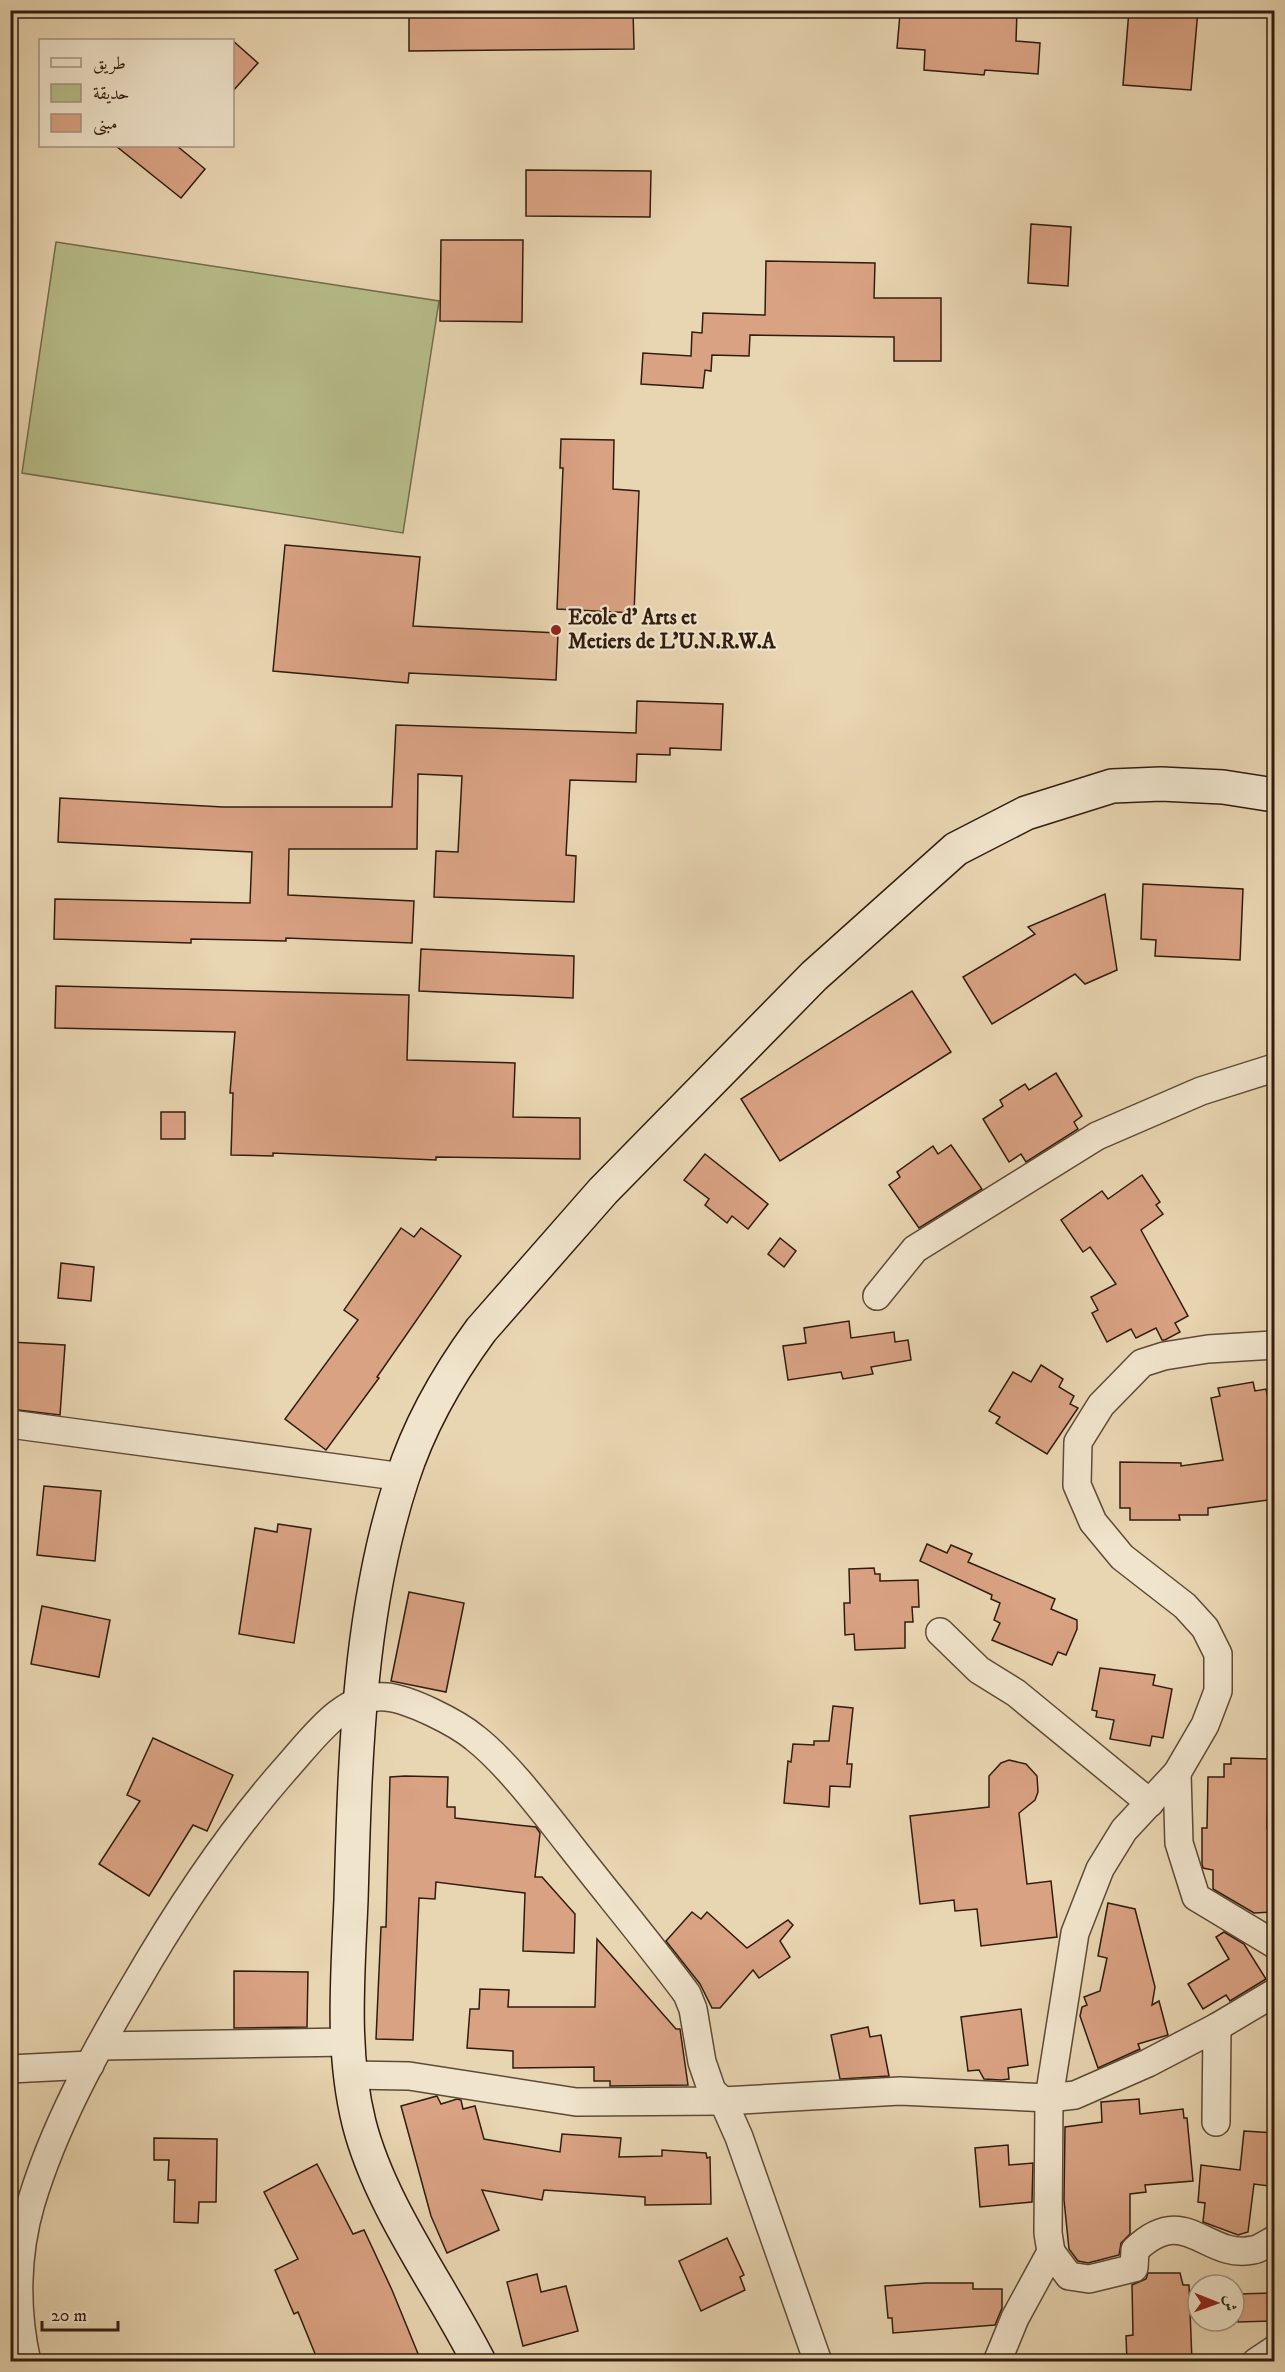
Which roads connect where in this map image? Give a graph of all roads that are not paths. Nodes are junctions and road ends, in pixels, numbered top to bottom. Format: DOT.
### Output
graph roads {
  1 [pos="1275,795"];
  2 [pos="1275,1068"];
  3 [pos="877,1296"];
  4 [pos="1275,1345"];
  5 [pos="10,1424"];
  6 [pos="403,1477"];
  7 [pos="940,1632"];
  8 [pos="362,1698"];
  9 [pos="1177,1773"];
  10 [pos="1150,1803"];
  11 [pos="1275,1944"];
  12 [pos="1275,1993"];
  13 [pos="1217,2027"];
  14 [pos="348,2042"];
  15 [pos="95,2056"];
  16 [pos="10,2069"];
  17 [pos="350,2075"];
  18 [pos="1049,2098"];
  19 [pos="723,2101"];
  20 [pos="1216,2122"];
  21 [pos="1275,2240"];
  22 [pos="1051,2252"];
  23 [pos="15,2321"];
  24 [pos="1275,2350"];
  25 [pos="27,2361"];
  26 [pos="479,2361"];
  27 [pos="818,2361"];
  28 [pos="997,2361"];
  29 [pos="1256,2361"];
  1 -- 6 [label="main road"];
  2 -- 3 [label="street"];
  4 -- 9 [label="street"];
  5 -- 6 [label="street"];
  6 -- 8 [label="main road"];
  7 -- 10 [label="street"];
  8 -- 14 [label="main road"];
  8 -- 15 [label="street"];
  8 -- 19 [label="street"];
  9 -- 10 [label="street"];
  9 -- 11 [label="street"];
  10 -- 18 [label="street"];
  12 -- 13 [label="street"];
  13 -- 18 [label="street"];
  13 -- 20 [label="street"];
  14 -- 15 [label="street"];
  14 -- 17 [label="main road"];
  15 -- 16 [label="street"];
  15 -- 23 [label="street"];
  17 -- 19 [label="street"];
  17 -- 26 [label="main road"];
  18 -- 19 [label="street"];
  18 -- 22 [label="street"];
  19 -- 27 [label="street"];
  21 -- 22 [label="street"];
  22 -- 28 [label="street"];
  23 -- 25 [label="street"];
  24 -- 29 [label="street"];
}
